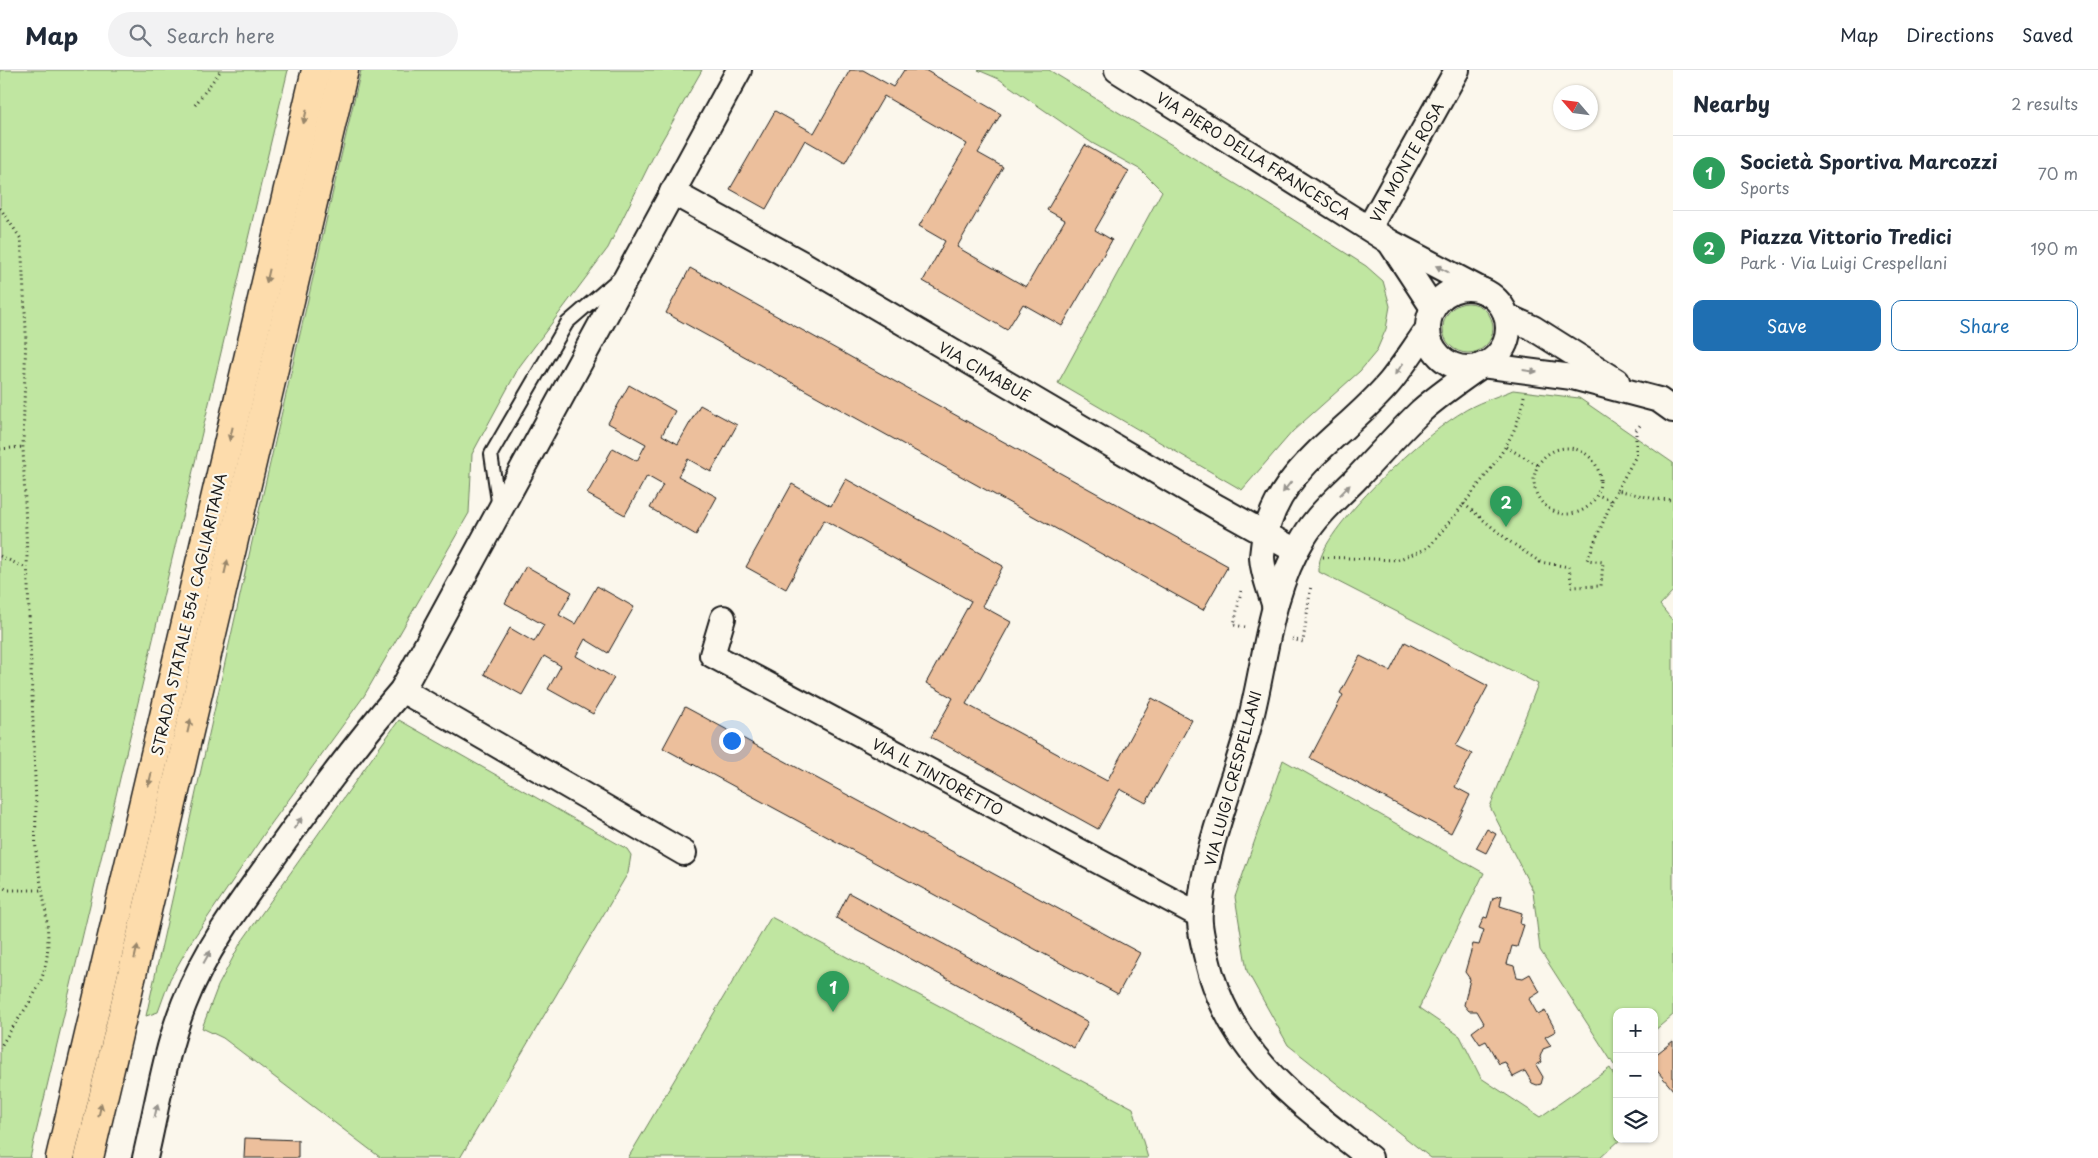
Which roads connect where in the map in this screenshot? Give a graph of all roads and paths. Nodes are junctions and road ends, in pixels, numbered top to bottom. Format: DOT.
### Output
graph roads {
  1 [pos="221,70"];
  2 [pos="316,70"];
  3 [pos="344,70"];
  4 [pos="739,70"];
  5 [pos="1117,70"];
  6 [pos="1457,70"];
  7 [pos="194,105"];
  8 [pos="672,192"];
  9 [pos="0,208"];
  10 [pos="1369,228"];
  11 [pos="1390,242"];
  12 [pos="632,267"];
  13 [pos="1485,292"];
  14 [pos="1506,316"];
  15 [pos="1430,319"];
  16 [pos="1482,365"];
  17 [pos="1527,371"];
  18 [pos="1636,393"];
  19 [pos="1666,405"];
  20 [pos="23,447"];
  21 [pos="1506,448"];
  22 [pos="0,449"];
  23 [pos="1538,464"];
  24 [pos="1617,490"];
  25 [pos="1598,495"];
  26 [pos="1673,500"];
  27 [pos="1612,501"];
  28 [pos="500,510"];
  29 [pos="1266,536"];
  30 [pos="1296,551"];
  31 [pos="0,556"];
  32 [pos="26,568"];
  33 [pos="1274,604"];
  34 [pos="723,618"];
  35 [pos="402,690"];
  36 [pos="684,853"];
  37 [pos="0,886"];
  38 [pos="41,890"];
  39 [pos="1199,915"];
  40 [pos="0,1048"];
  41 [pos="60,1158"];
  42 [pos="89,1158"];
  43 [pos="145,1158"];
  44 [pos="1370,1158"];
  1 -- 7 [label="path"];
  2 -- 41 [label="highway, STRADA STATALE 554 CAGLIARITANA, one-way"];
  42 -- 3 [label="highway, STRADA STATALE 554 CAGLIARITANA, one-way"];
  4 -- 8 [label="street"];
  5 -- 10 [label="street, VIA PIERO DELLA FRANCESCA"];
  6 -- 10 [label="street, VIA MONTE ROSA"];
  8 -- 12 [label="street"];
  8 -- 29 [label="street, VIA CIMABUE"];
  9 -- 20 [label="path"];
  10 -- 11 [label="street, VIA PIERO DELLA FRANCESCA"];
  13 -- 11 [label="street, VIA PIERO DELLA FRANCESCA, one-way"];
  11 -- 15 [label="street, VIA PIERO DELLA FRANCESCA"];
  12 -- 28 [label="street"];
  12 -- 28 [label="lane"];
  13 -- 14 [label="street, VIA PIERO DELLA FRANCESCA"];
  13 -- 15 [label="street"];
  14 -- 16 [label="street"];
  14 -- 18 [label="street, VIA PIERO DELLA FRANCESCA"];
  15 -- 16 [label="street, VIA PIERO DELLA FRANCESCA"];
  15 -- 29 [label="street, VIA LUIGI CRESPELLANI, one-way"];
  16 -- 17 [label="street, VIA PIERO DELLA FRANCESCA"];
  30 -- 16 [label="street, VIA LUIGI CRESPELLANI, one-way"];
  17 -- 18 [label="street, VIA PIERO DELLA FRANCESCA, one-way"];
  17 -- 21 [label="path"];
  18 -- 19 [label="street, VIA PIERO DELLA FRANCESCA"];
  19 -- 24 [label="path"];
  20 -- 22 [label="path"];
  20 -- 32 [label="path"];
  21 -- 23 [label="path"];
  21 -- 27 [label="path"];
  23 -- 25 [label="path"];
  23 -- 25 [label="path"];
  24 -- 26 [label="path"];
  24 -- 27 [label="path"];
  25 -- 27 [label="path"];
  28 -- 35 [label="street"];
  29 -- 30 [label="street, VIA CIMABUE"];
  29 -- 33 [label="street, VIA LUIGI CRESPELLANI"];
  30 -- 33 [label="street, VIA LUIGI CRESPELLANI"];
  31 -- 32 [label="path"];
  32 -- 38 [label="path"];
  33 -- 39 [label="street, VIA LUIGI CRESPELLANI"];
  34 -- 39 [label="street, VIA IL TINTORETTO"];
  35 -- 36 [label="street"];
  43 -- 35 [label="street, one-way"];
  37 -- 38 [label="path"];
  38 -- 40 [label="path"];
  39 -- 44 [label="street, VIA LUIGI CRESPELLANI"];
}
